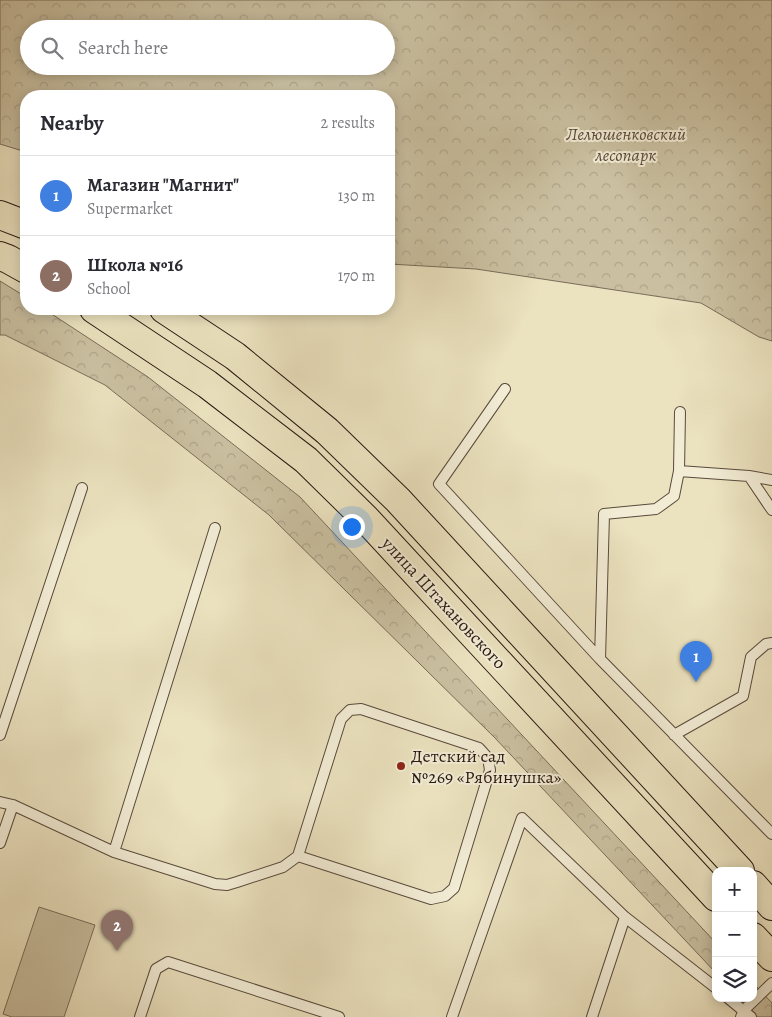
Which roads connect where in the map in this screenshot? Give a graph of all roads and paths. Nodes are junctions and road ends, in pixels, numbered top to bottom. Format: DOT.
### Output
graph roads {
  1 [pos="0,215"];
  2 [pos="20,223"];
  3 [pos="0,256"];
  4 [pos="20,266"];
  5 [pos="103,315"];
  6 [pos="173,315"];
  7 [pos="505,389"];
  8 [pos="680,412"];
  9 [pos="679,471"];
  10 [pos="749,476"];
  11 [pos="772,480"];
  12 [pos="82,488"];
  13 [pos="772,510"];
  14 [pos="215,528"];
  15 [pos="772,643"];
  16 [pos="600,659"];
  17 [pos="0,735"];
  18 [pos="674,735"];
  19 [pos="0,802"];
  20 [pos="13,806"];
  21 [pos="772,834"];
  22 [pos="0,843"];
  23 [pos="114,852"];
  24 [pos="298,856"];
  25 [pos="736,867"];
  26 [pos="757,889"];
  27 [pos="712,893"];
  28 [pos="772,906"];
  29 [pos="625,917"];
  30 [pos="757,941"];
  31 [pos="772,958"];
  32 [pos="772,983"];
  33 [pos="712,985"];
  34 [pos="732,1002"];
  35 [pos="745,1015"];
  36 [pos="140,1017"];
  37 [pos="339,1017"];
  38 [pos="452,1017"];
  39 [pos="592,1017"];
  1 -- 2 [label="main road"];
  3 -- 4 [label="main road"];
  5 -- 27 [label="main road, улица Штахановского"];
  6 -- 25 [label="main road, улица Штахановского"];
  7 -- 16 [label="lane"];
  8 -- 9 [label="lane"];
  9 -- 10 [label="lane"];
  9 -- 16 [label="lane"];
  10 -- 11 [label="lane"];
  10 -- 13 [label="lane"];
  12 -- 17 [label="lane"];
  14 -- 23 [label="lane"];
  15 -- 18 [label="lane"];
  16 -- 18 [label="lane"];
  18 -- 21 [label="lane"];
  19 -- 20 [label="lane"];
  20 -- 22 [label="lane"];
  20 -- 23 [label="lane"];
  23 -- 24 [label="lane"];
  24 -- 24 [label="lane"];
  26 -- 28 [label="main road"];
  29 -- 33 [label="lane"];
  29 -- 38 [label="lane"];
  29 -- 39 [label="lane"];
  30 -- 31 [label="main road"];
  32 -- 35 [label="lane"];
  34 -- 35 [label="lane"];
  36 -- 37 [label="lane"];
}
